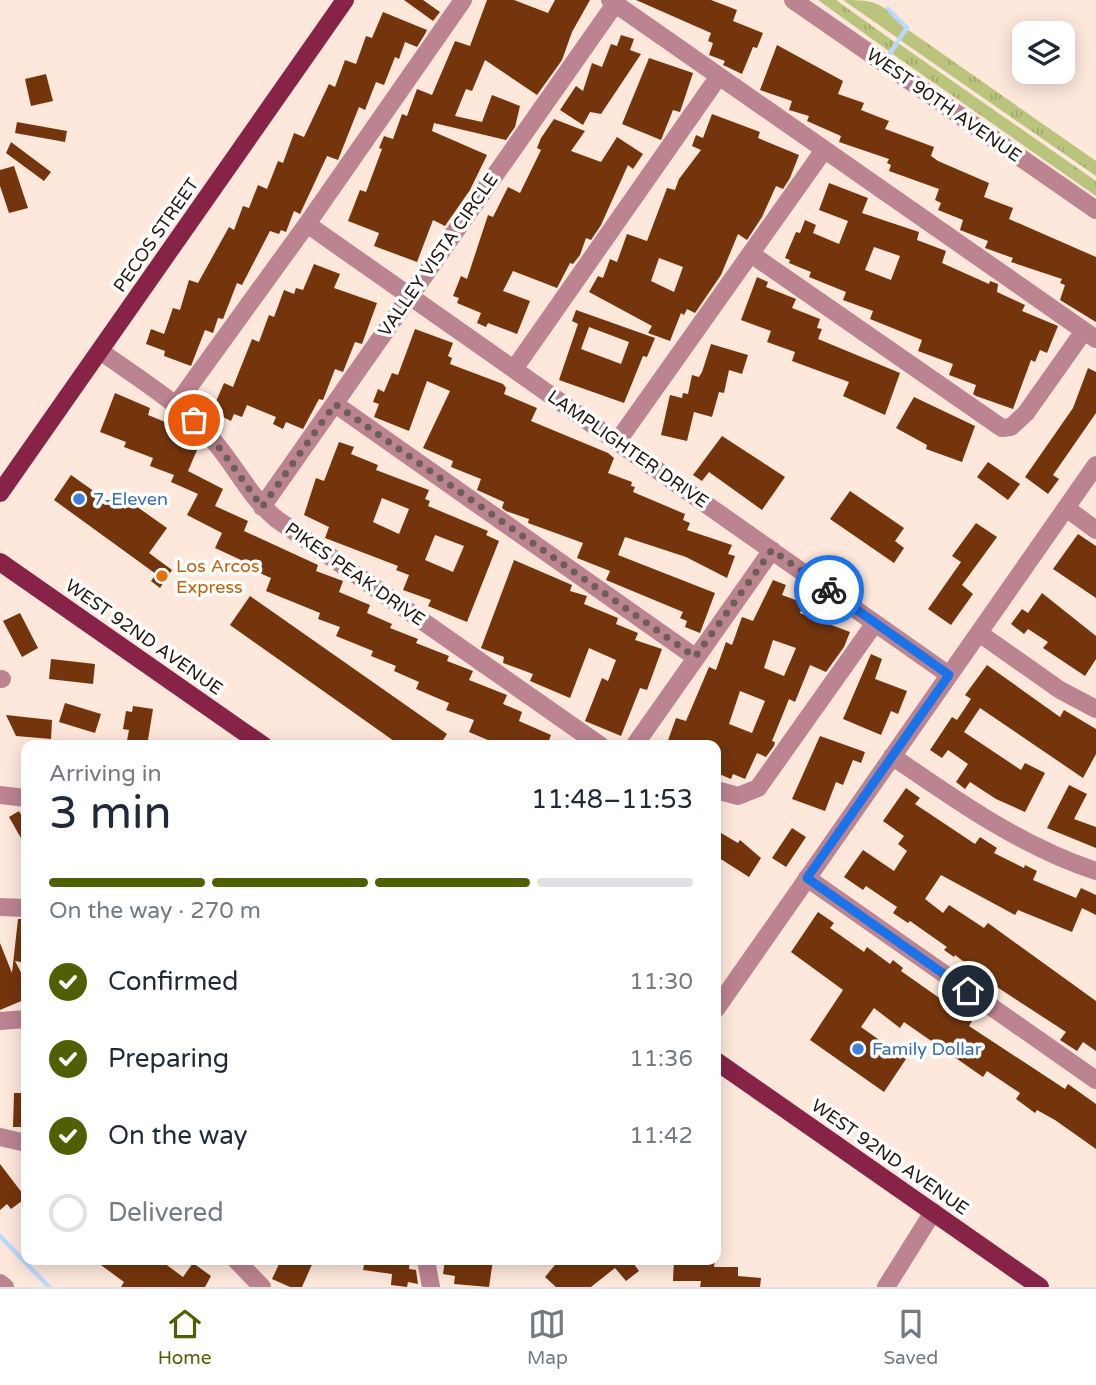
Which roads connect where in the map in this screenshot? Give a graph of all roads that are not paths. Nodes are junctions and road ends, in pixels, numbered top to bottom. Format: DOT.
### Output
graph roads {
  1 [pos="345,0"];
  2 [pos="463,0"];
  3 [pos="793,0"];
  4 [pos="612,2"];
  5 [pos="719,76"];
  6 [pos="824,150"];
  7 [pos="1096,210"];
  8 [pos="307,224"];
  9 [pos="751,254"];
  10 [pos="410,296"];
  11 [pos="1090,335"];
  12 [pos="100,351"];
  13 [pos="514,369"];
  14 [pos="335,404"];
  15 [pos="176,405"];
  16 [pos="617,442"];
  17 [pos="1096,465"];
  18 [pos="0,493"];
  19 [pos="262,507"];
  20 [pos="1066,508"];
  21 [pos="1096,530"];
  22 [pos="772,550"];
  23 [pos="0,562"];
  24 [pos="875,623"];
  25 [pos="979,633"];
  26 [pos="695,657"];
  27 [pos="949,675"];
  28 [pos="1096,709"];
  29 [pos="255,740"];
  30 [pos="592,740"];
  31 [pos="638,740"];
  32 [pos="892,756"];
  33 [pos="721,791"];
  34 [pos="0,795"];
  35 [pos="21,797"];
  36 [pos="1096,871"];
  37 [pos="807,878"];
  38 [pos="0,907"];
  39 [pos="21,908"];
  40 [pos="721,1002"];
  41 [pos="21,1019"];
  42 [pos="0,1021"];
  43 [pos="721,1064"];
  44 [pos="1096,1080"];
  45 [pos="0,1137"];
  46 [pos="21,1142"];
  47 [pos="933,1212"];
  48 [pos="241,1265"];
  49 [pos="427,1265"];
  50 [pos="0,1283"];
  51 [pos="5,1287"];
  52 [pos="262,1287"];
  53 [pos="431,1287"];
  54 [pos="886,1287"];
  55 [pos="1040,1287"];
  1 -- 12 [label="main road, PECOS STREET"];
  2 -- 8 [label="street"];
  3 -- 7 [label="street, WEST 90TH AVENUE"];
  4 -- 5 [label="street"];
  4 -- 10 [label="street, VALLEY VISTA CIRCLE"];
  5 -- 6 [label="street"];
  5 -- 13 [label="street"];
  6 -- 9 [label="street"];
  6 -- 11 [label="street"];
  8 -- 10 [label="street, LAMPLIGHTER DRIVE"];
  8 -- 15 [label="street"];
  9 -- 11 [label="street"];
  9 -- 16 [label="street"];
  10 -- 13 [label="street, LAMPLIGHTER DRIVE"];
  10 -- 14 [label="street, VALLEY VISTA CIRCLE"];
  12 -- 15 [label="street, PIKES PEAK DRIVE"];
  12 -- 18 [label="main road, PECOS STREET"];
  13 -- 16 [label="street, LAMPLIGHTER DRIVE"];
  14 -- 19 [label="street, VALLEY VISTA CIRCLE"];
  14 -- 26 [label="street"];
  15 -- 19 [label="street, PIKES PEAK DRIVE"];
  16 -- 22 [label="street, LAMPLIGHTER DRIVE"];
  17 -- 20 [label="street"];
  19 -- 30 [label="street, PIKES PEAK DRIVE"];
  20 -- 21 [label="street"];
  20 -- 25 [label="street"];
  22 -- 24 [label="street, LAMPLIGHTER DRIVE"];
  22 -- 26 [label="street"];
  23 -- 29 [label="main road, WEST 92ND AVENUE"];
  24 -- 27 [label="street, LAMPLIGHTER DRIVE"];
  24 -- 33 [label="street"];
  25 -- 27 [label="street"];
  25 -- 28 [label="street"];
  26 -- 31 [label="street"];
  27 -- 32 [label="street"];
  32 -- 36 [label="street"];
  32 -- 37 [label="street"];
  34 -- 35 [label="street"];
  37 -- 40 [label="street"];
  37 -- 44 [label="street"];
  38 -- 39 [label="street"];
  41 -- 42 [label="street"];
  43 -- 47 [label="main road, WEST 92ND AVENUE"];
  45 -- 46 [label="street"];
  47 -- 54 [label="street"];
  47 -- 55 [label="main road, WEST 92ND AVENUE"];
  48 -- 52 [label="street"];
  49 -- 53 [label="street"];
  50 -- 51 [label="street"];
}
